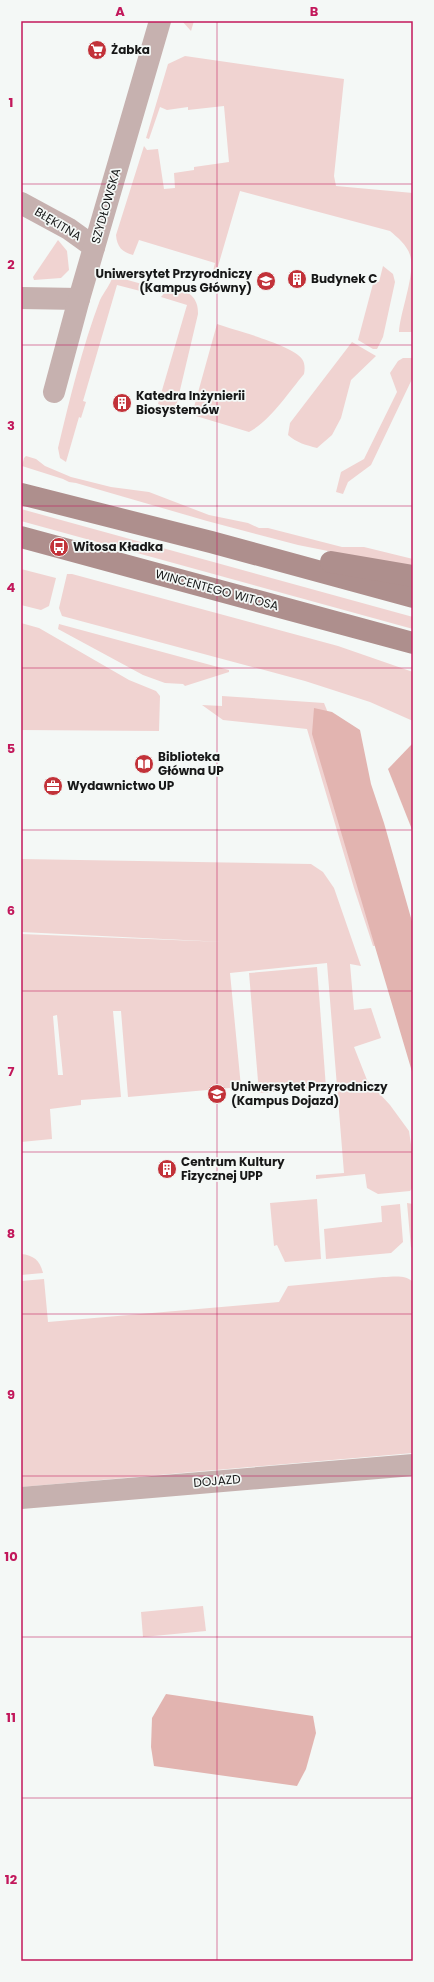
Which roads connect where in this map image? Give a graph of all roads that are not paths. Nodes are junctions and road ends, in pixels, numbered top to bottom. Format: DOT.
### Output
graph roads {
  1 [pos="160,21"];
  2 [pos="21,203"];
  3 [pos="94,247"];
  4 [pos="21,298"];
  5 [pos="79,299"];
  6 [pos="54,392"];
  7 [pos="21,494"];
  8 [pos="21,537"];
  9 [pos="211,542"];
  10 [pos="413,576"];
  11 [pos="413,597"];
  12 [pos="411,643"];
  13 [pos="413,1465"];
  14 [pos="21,1498"];
  1 -- 3 [label="street, SZYDŁOWSKA"];
  2 -- 3 [label="street, BŁĘKITNA"];
  3 -- 5 [label="street, SZYDŁOWSKA"];
  4 -- 5 [label="street"];
  5 -- 6 [label="street, SZYDŁOWSKA"];
  7 -- 9 [label="main road"];
  8 -- 12 [label="main road, WINCENTEGO WITOSA"];
  9 -- 10 [label="main road"];
  9 -- 11 [label="main road"];
  13 -- 14 [label="street, DOJAZD"];
}
